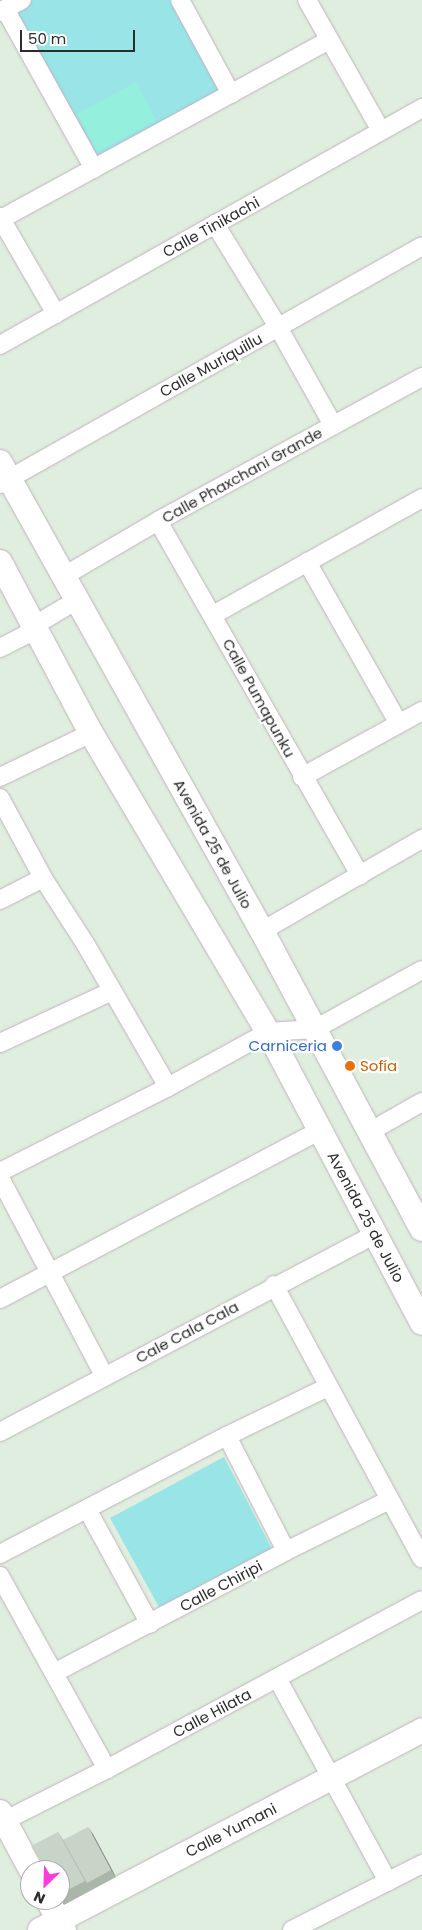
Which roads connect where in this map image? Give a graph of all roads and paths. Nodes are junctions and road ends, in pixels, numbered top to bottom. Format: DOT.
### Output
graph roads {
  1 [pos="22,0"];
  2 [pos="180,0"];
  3 [pos="307,0"];
  4 [pos="3,11"];
  5 [pos="328,41"];
  6 [pos="231,94"];
  7 [pos="422,108"];
  8 [pos="381,131"];
  9 [pos="94,168"];
  10 [pos="1,218"];
  11 [pos="216,224"];
  12 [pos="422,246"];
  13 [pos="56,314"];
  14 [pos="278,327"];
  15 [pos="0,346"];
  16 [pos="422,377"];
  17 [pos="333,425"];
  18 [pos="3,475"];
  19 [pos="422,498"];
  20 [pos="158,521"];
  21 [pos="0,562"];
  22 [pos="307,562"];
  23 [pos="64,576"];
  24 [pos="77,600"];
  25 [pos="213,615"];
  26 [pos="35,625"];
  27 [pos="0,648"];
  28 [pos="422,711"];
  29 [pos="399,724"];
  30 [pos="91,733"];
  31 [pos="0,777"];
  32 [pos="302,777"];
  33 [pos="0,798"];
  34 [pos="422,839"];
  35 [pos="360,875"];
  36 [pos="43,878"];
  37 [pos="0,900"];
  38 [pos="262,931"];
  39 [pos="422,970"];
  40 [pos="112,991"];
  41 [pos="315,1029"];
  42 [pos="268,1032"];
  43 [pos="2,1037"];
  44 [pos="168,1087"];
  45 [pos="422,1102"];
  46 [pos="320,1130"];
  47 [pos="371,1131"];
  48 [pos="0,1172"];
  49 [pos="0,1178"];
  50 [pos="422,1229"];
  51 [pos="375,1234"];
  52 [pos="51,1273"];
  53 [pos="274,1285"];
  54 [pos="0,1299"];
  55 [pos="422,1323"];
  56 [pos="104,1375"];
  57 [pos="328,1387"];
  58 [pos="0,1432"];
  59 [pos="227,1436"];
  60 [pos="389,1500"];
  61 [pos="87,1509"];
  62 [pos="286,1551"];
  63 [pos="0,1554"];
  64 [pos="422,1559"];
  65 [pos="0,1576"];
  66 [pos="422,1600"];
  67 [pos="150,1624"];
  68 [pos="54,1673"];
  69 [pos="277,1678"];
  70 [pos="422,1730"];
  71 [pos="107,1769"];
  72 [pos="332,1778"];
  73 [pos="2,1819"];
  74 [pos="25,1860"];
  75 [pos="422,1864"];
  76 [pos="388,1882"];
  77 [pos="53,1920"];
  78 [pos="292,1930"];
  1 -- 4 [label="street"];
  2 -- 6 [label="street"];
  3 -- 5 [label="street"];
  4 -- 9 [label="street"];
  5 -- 6 [label="street"];
  5 -- 8 [label="street"];
  6 -- 9 [label="street"];
  7 -- 8 [label="street, Calle Tinikachi"];
  8 -- 11 [label="street, Calle Tinikachi"];
  9 -- 10 [label="street"];
  10 -- 13 [label="street"];
  11 -- 13 [label="street, Calle Tinikachi"];
  11 -- 14 [label="street"];
  12 -- 14 [label="street, Calle Muriquillu"];
  13 -- 15 [label="street, Calle Tinikachi"];
  14 -- 17 [label="street"];
  14 -- 18 [label="street, Calle Muriquillu"];
  16 -- 17 [label="street, Calle Phaxchani Grande"];
  17 -- 20 [label="street, Calle Phaxchani Grande"];
  18 -- 23 [label="main road, Avenida 25 de Julio"];
  19 -- 22 [label="street"];
  20 -- 23 [label="street, Calle Phaxchani Grande"];
  20 -- 25 [label="street, Calle Pumapunku"];
  21 -- 26 [label="main road, Avenida 25 de Julio"];
  22 -- 25 [label="street"];
  22 -- 29 [label="street"];
  23 -- 24 [label="main road, Avenida 25 de Julio"];
  24 -- 26 [label="street"];
  24 -- 38 [label="main road, Avenida 25 de Julio"];
  25 -- 32 [label="street, Calle Pumapunku"];
  26 -- 27 [label="street"];
  26 -- 30 [label="main road, Avenida 25 de Julio"];
  28 -- 29 [label="street"];
  29 -- 32 [label="street"];
  30 -- 31 [label="street"];
  30 -- 42 [label="main road, Avenida 25 de Julio"];
  32 -- 35 [label="street, Calle Pumapunku"];
  33 -- 36 [label="street"];
  34 -- 35 [label="street"];
  35 -- 38 [label="street"];
  36 -- 37 [label="street"];
  36 -- 40 [label="street"];
  38 -- 41 [label="main road, Avenida 25 de Julio"];
  39 -- 41 [label="street"];
  40 -- 43 [label="street"];
  40 -- 44 [label="street"];
  41 -- 42 [label="street"];
  41 -- 47 [label="main road, Avenida 25 de Julio"];
  42 -- 44 [label="street"];
  42 -- 46 [label="main road, Avenida 25 de Julio"];
  44 -- 48 [label="street"];
  45 -- 47 [label="street"];
  46 -- 51 [label="main road, Avenida 25 de Julio"];
  46 -- 52 [label="street"];
  47 -- 50 [label="main road, Avenida 25 de Julio"];
  49 -- 52 [label="street"];
  51 -- 53 [label="street, Cale Cala Cala"];
  51 -- 55 [label="main road, Avenida 25 de Julio"];
  52 -- 54 [label="street"];
  52 -- 56 [label="street"];
  53 -- 56 [label="street, Cale Cala Cala"];
  53 -- 57 [label="street"];
  56 -- 58 [label="street, Cale Cala Cala"];
  57 -- 59 [label="street"];
  57 -- 60 [label="street"];
  59 -- 61 [label="street"];
  59 -- 62 [label="street"];
  60 -- 62 [label="street, Calle Chiripi"];
  60 -- 64 [label="street"];
  61 -- 63 [label="street"];
  61 -- 67 [label="street"];
  62 -- 67 [label="street, Calle Chiripi"];
  65 -- 68 [label="street"];
  66 -- 69 [label="street, Calle Hilata"];
  67 -- 68 [label="street, Calle Chiripi"];
  68 -- 71 [label="street"];
  69 -- 71 [label="street, Calle Hilata"];
  69 -- 72 [label="street"];
  70 -- 72 [label="main road, Calle Yumani"];
  71 -- 73 [label="street, Calle Hilata"];
  72 -- 76 [label="street"];
  72 -- 77 [label="main road, Calle Yumani"];
  73 -- 74 [label="main road"];
  75 -- 76 [label="street"];
  76 -- 78 [label="street"];
}
